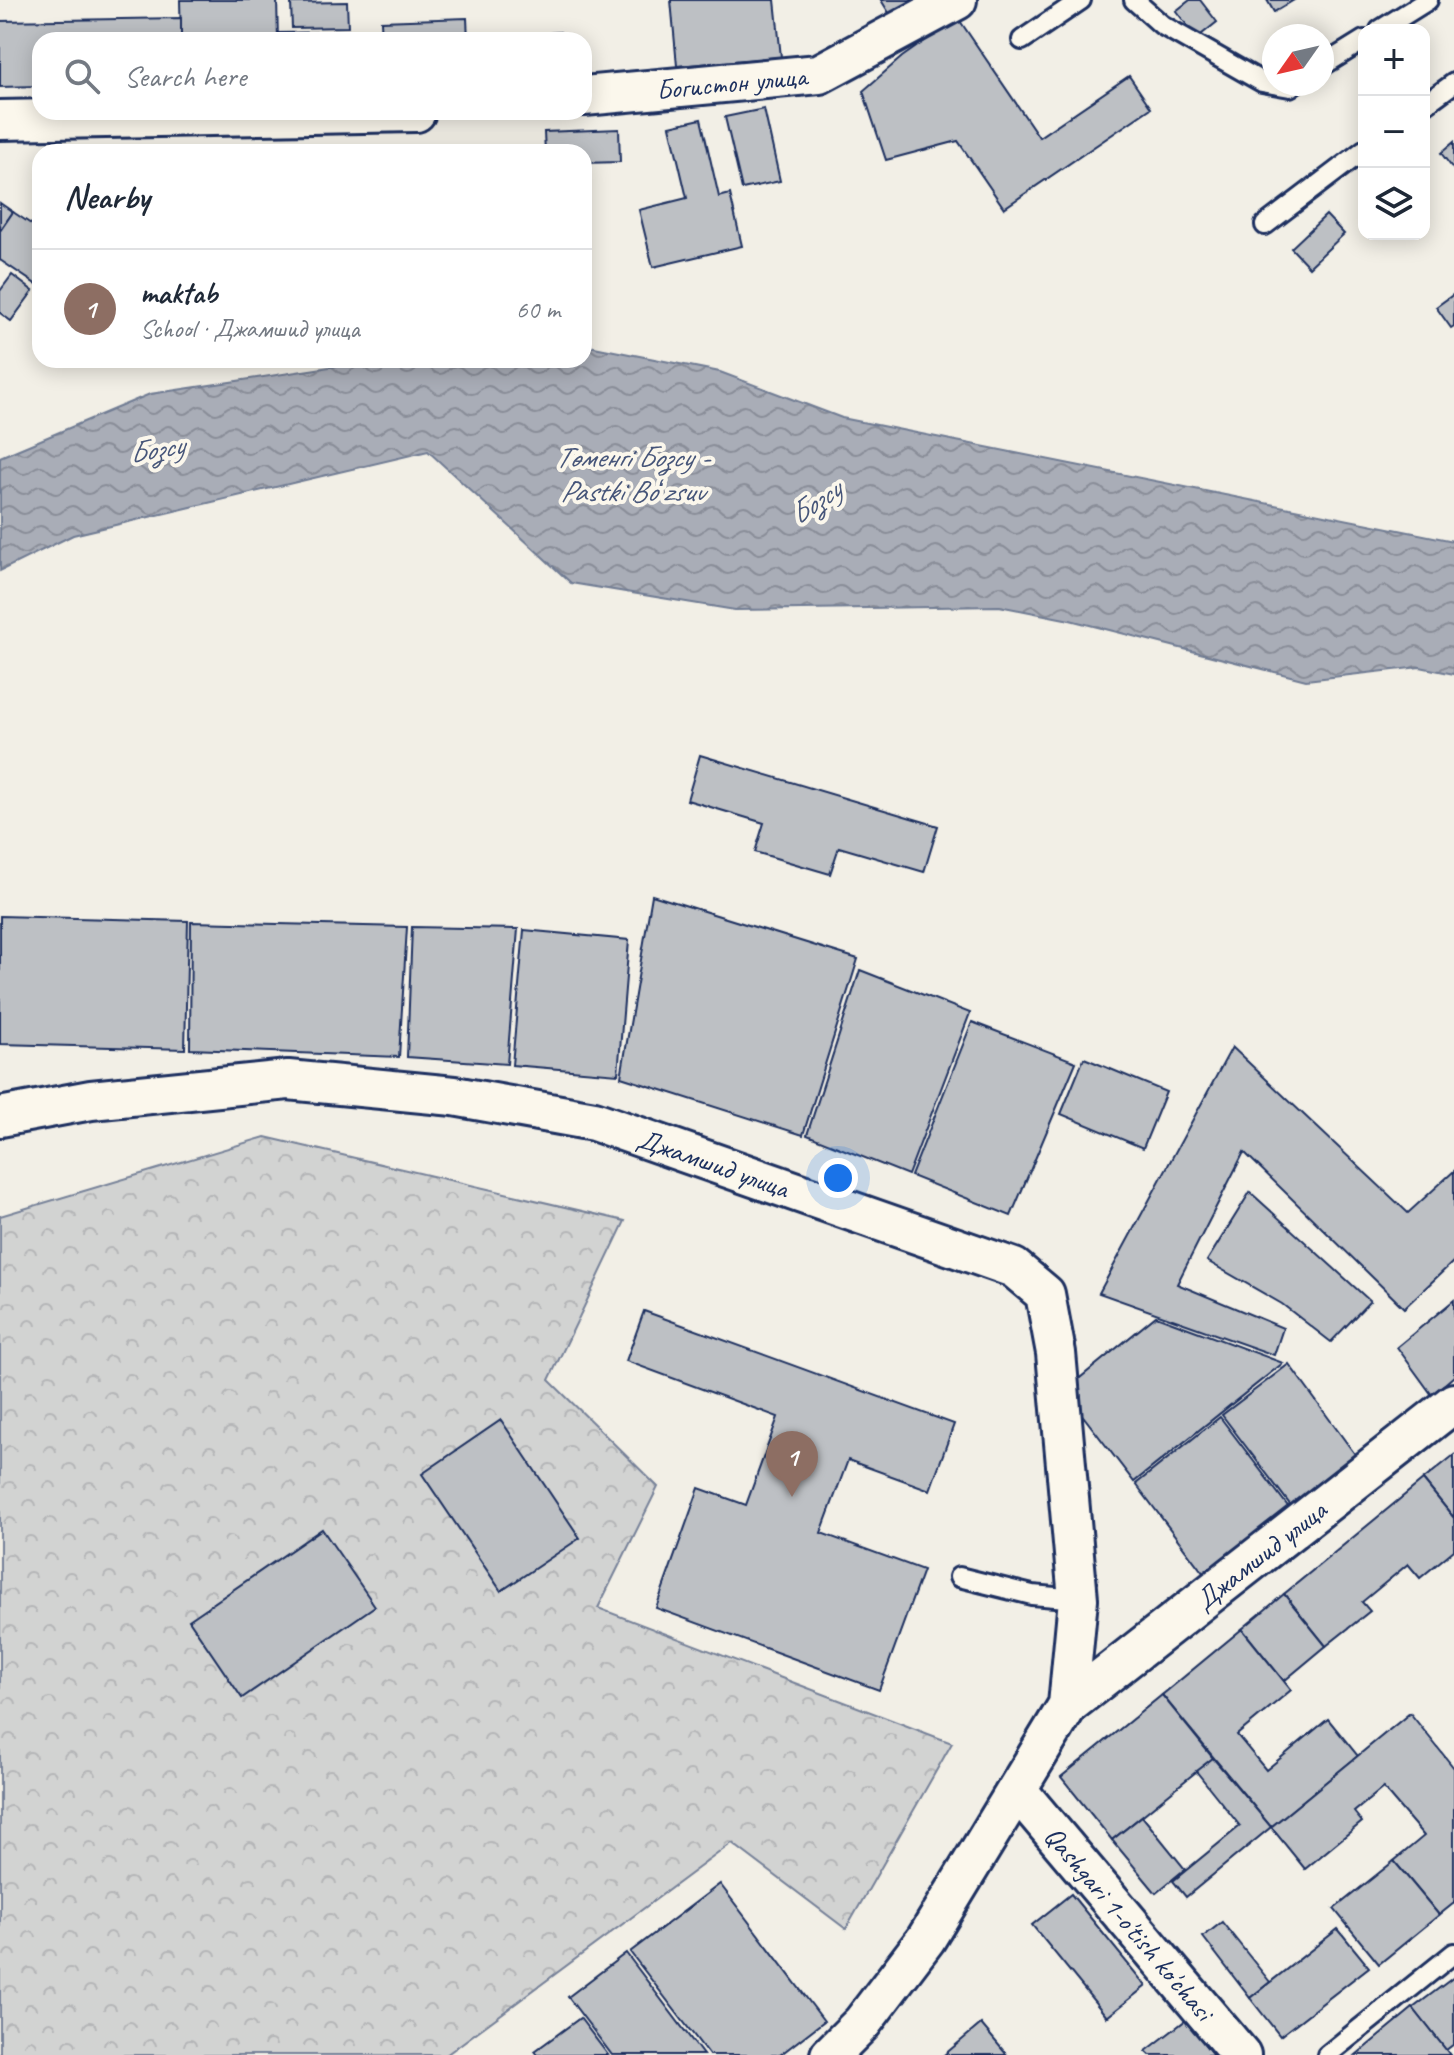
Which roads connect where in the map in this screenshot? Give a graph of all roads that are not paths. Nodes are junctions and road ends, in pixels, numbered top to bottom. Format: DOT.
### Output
graph roads {
  1 [pos="957,0"];
  2 [pos="1081,0"];
  3 [pos="1134,0"];
  4 [pos="1428,0"];
  5 [pos="1390,24"];
  6 [pos="1022,40"];
  7 [pos="1358,44"];
  8 [pos="1334,59"];
  9 [pos="1262,82"];
  10 [pos="1454,83"];
  11 [pos="592,95"];
  12 [pos="1430,101"];
  13 [pos="32,119"];
  14 [pos="0,120"];
  15 [pos="1358,155"];
  16 [pos="1265,225"];
  17 [pos="0,1117"];
  18 [pos="1454,1403"];
  19 [pos="959,1577"];
  20 [pos="1078,1599"];
  21 [pos="1068,1705"];
  22 [pos="1017,1790"];
  23 [pos="1454,1953"];
  24 [pos="830,2055"];
  25 [pos="1241,2055"];
  26 [pos="1327,2055"];
  1 -- 11 [label="street, Богистон улица"];
  2 -- 6 [label="lane"];
  3 -- 9 [label="lane"];
  4 -- 5 [label="lane"];
  7 -- 8 [label="lane"];
  10 -- 12 [label="lane"];
  13 -- 14 [label="street"];
  15 -- 16 [label="lane"];
  17 -- 20 [label="street, Джамшид улица"];
  18 -- 21 [label="street, Джамшид улица"];
  19 -- 20 [label="lane"];
  20 -- 21 [label="street, Джамшид улица"];
  21 -- 22 [label="street, Джамшид улица"];
  22 -- 24 [label="street, Джамшид улица"];
  22 -- 25 [label="street, Qashgari 1-o'tish ko'chasi"];
  23 -- 26 [label="lane"];
}
